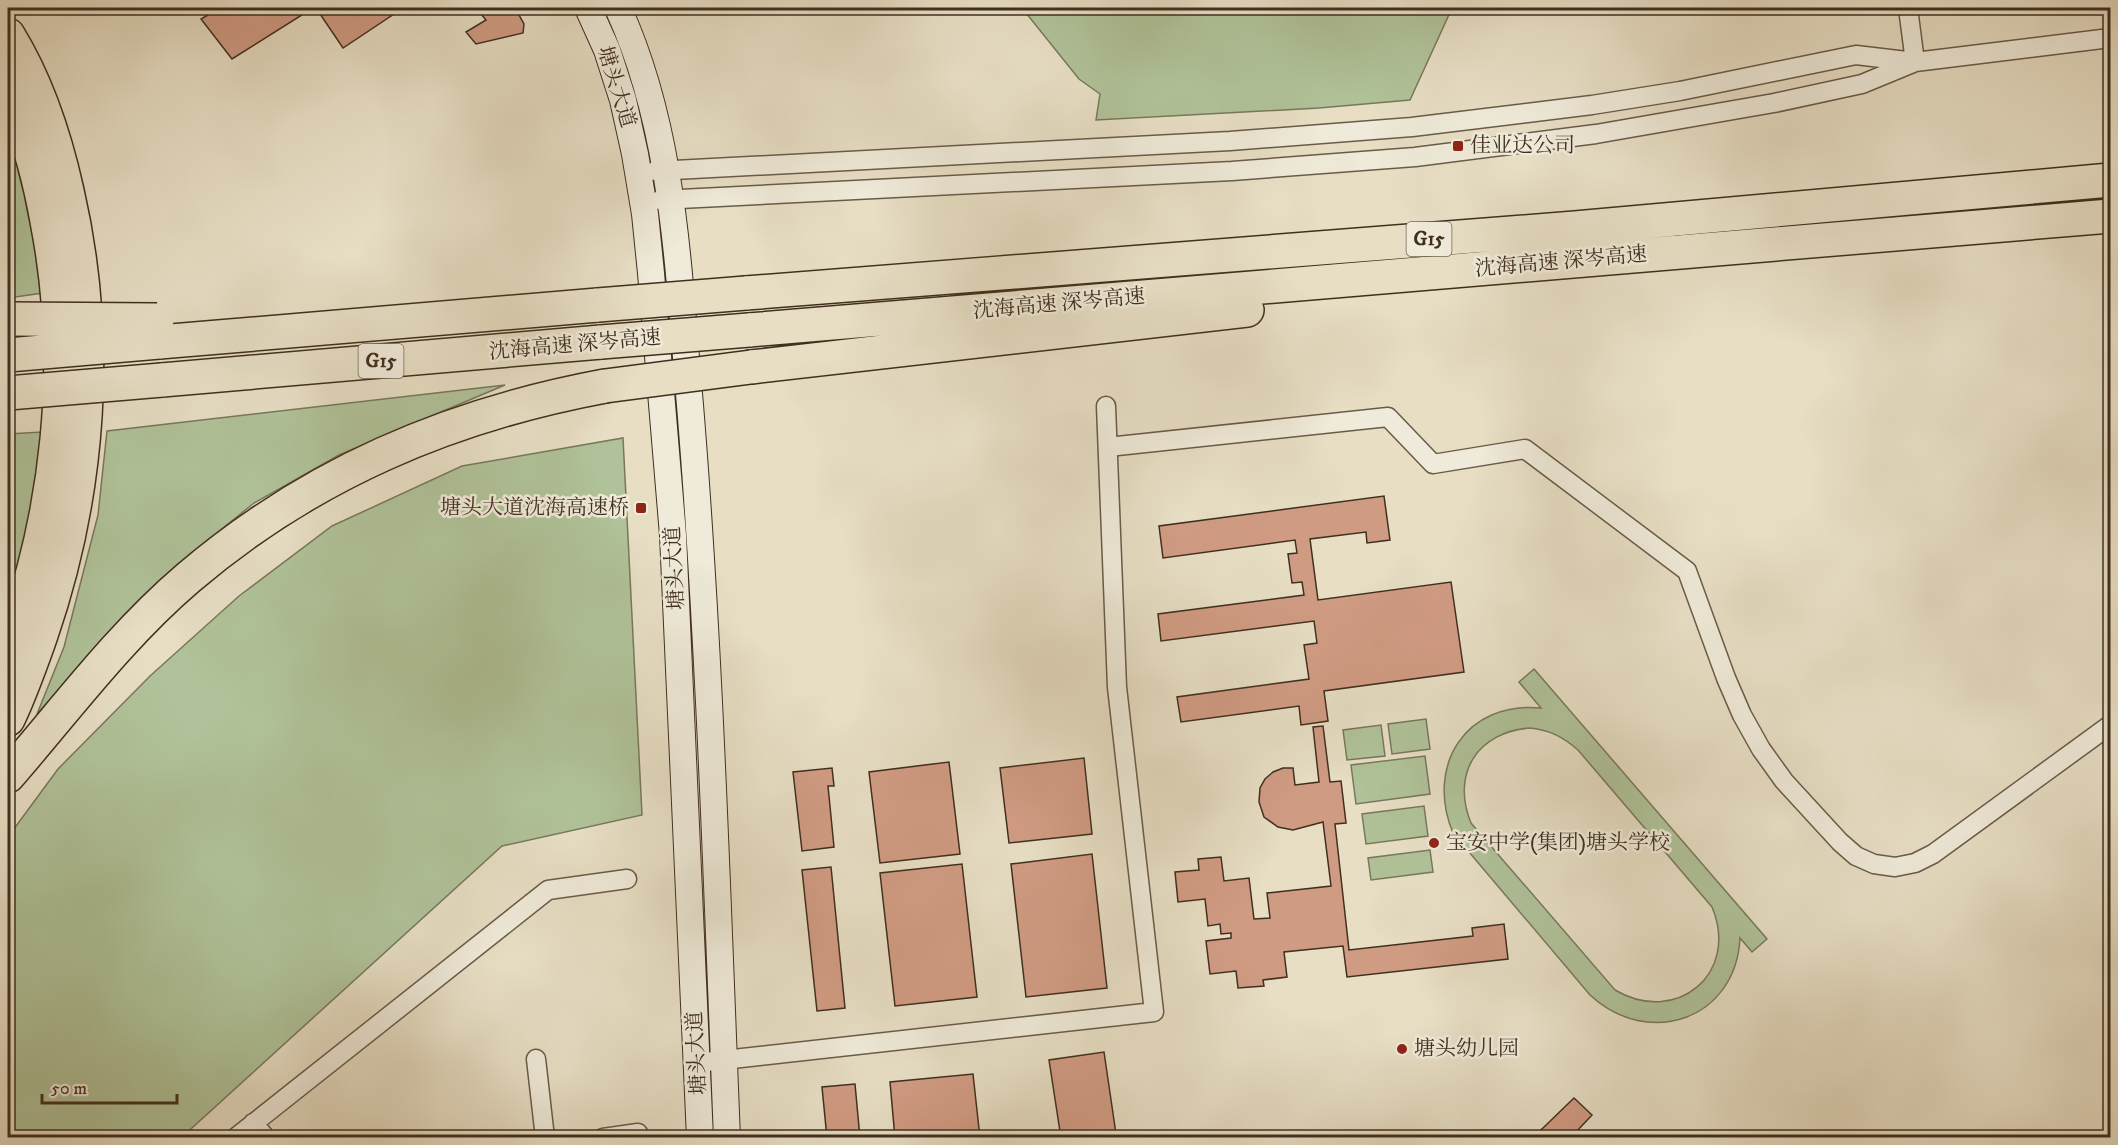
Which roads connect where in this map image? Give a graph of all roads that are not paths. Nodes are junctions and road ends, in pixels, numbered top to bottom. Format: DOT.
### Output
graph roads {
  1 [pos="588,8"];
  2 [pos="618,8"];
  3 [pos="1908,8"];
  4 [pos="8,35"];
  5 [pos="2110,38"];
  6 [pos="1915,62"];
  7 [pos="8,90"];
  8 [pos="666,170"];
  9 [pos="638,172"];
  10 [pos="2110,180"];
  11 [pos="670,200"];
  12 [pos="643,201"];
  13 [pos="2110,216"];
  14 [pos="1524,265"];
  15 [pos="8,319"];
  16 [pos="158,331"];
  17 [pos="8,355"];
  18 [pos="8,393"];
  19 [pos="1106,406"];
  20 [pos="1108,447"];
  21 [pos="8,650"];
  22 [pos="8,719"];
  23 [pos="2110,725"];
  24 [pos="8,776"];
  25 [pos="627,879"];
  26 [pos="536,1059"];
  27 [pos="724,1061"];
  28 [pos="697,1063"];
  29 [pos="253,1123"];
  30 [pos="639,1133"];
  31 [pos="235,1137"];
  32 [pos="266,1137"];
  33 [pos="545,1137"];
  34 [pos="603,1137"];
  35 [pos="700,1137"];
  36 [pos="727,1137"];
  1 -- 9 [label="main road, 塘头大道"];
  2 -- 8 [label="main road, 塘头大道"];
  3 -- 6 [label="street"];
  4 -- 22 [label="highway"];
  5 -- 6 [label="street"];
  6 -- 8 [label="street"];
  6 -- 11 [label="street"];
  7 -- 21 [label="highway"];
  8 -- 9 [label="street"];
  8 -- 11 [label="main road, 塘头大道"];
  9 -- 12 [label="main road, 塘头大道"];
  10 -- 16 [label="highway, 沈海高速 深岑高速 / G15, bridge"];
  11 -- 12 [label="street"];
  11 -- 27 [label="main road, 塘头大道"];
  12 -- 28 [label="main road, 塘头大道"];
  13 -- 14 [label="highway, 沈海高速 深岑高速 / G15"];
  14 -- 18 [label="highway, 沈海高速 深岑高速 / G15, bridge"];
  14 -- 24 [label="highway, bridge"];
  15 -- 16 [label="highway, bridge"];
  16 -- 17 [label="highway, bridge"];
  19 -- 20 [label="street"];
  20 -- 23 [label="street"];
  20 -- 27 [label="street"];
  25 -- 29 [label="street"];
  26 -- 33 [label="street"];
  27 -- 28 [label="street"];
  27 -- 36 [label="main road, 塘头大道"];
  28 -- 35 [label="main road, 塘头大道"];
  29 -- 31 [label="street"];
  29 -- 32 [label="street"];
  30 -- 34 [label="street"];
}
